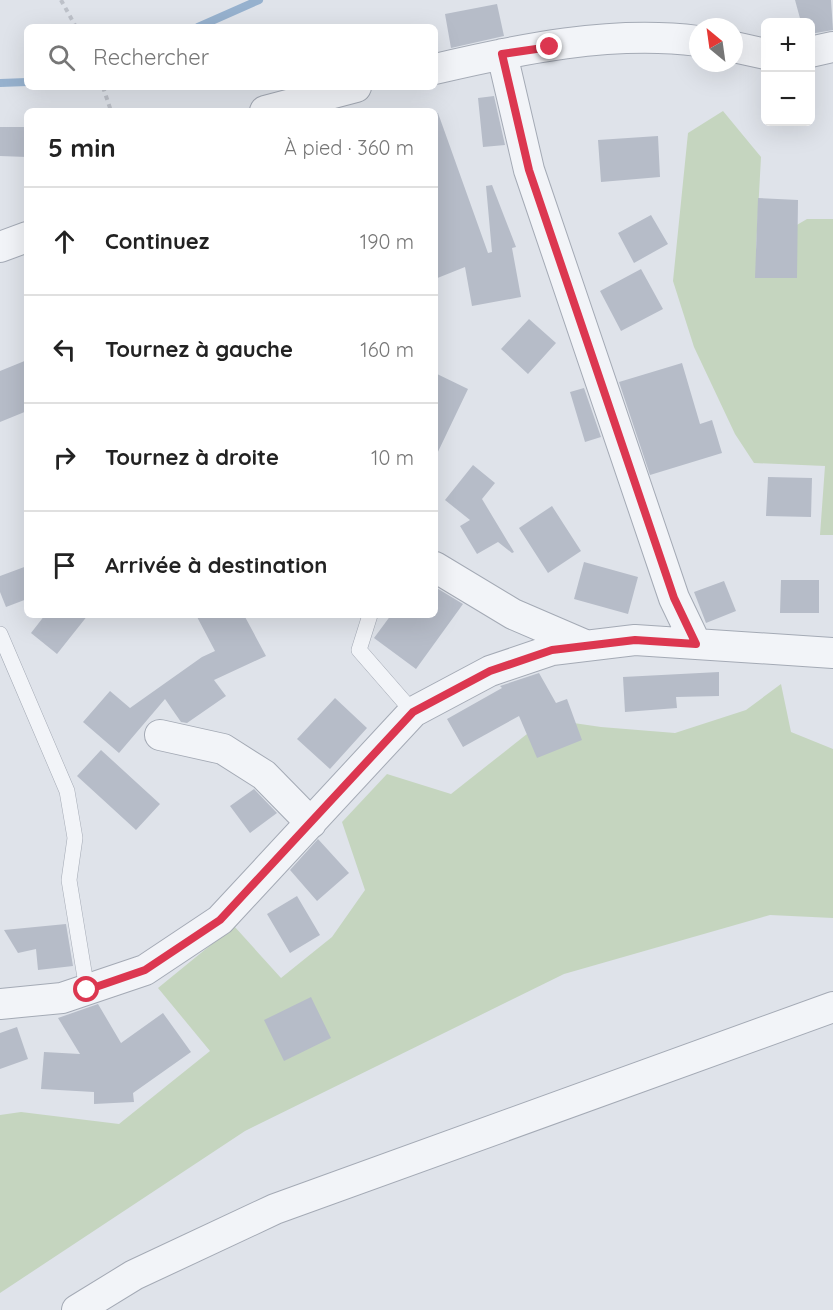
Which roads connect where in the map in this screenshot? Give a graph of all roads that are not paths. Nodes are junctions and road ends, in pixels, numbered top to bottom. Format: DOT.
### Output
graph roads {
  1 [pos="689,39"];
  2 [pos="833,47"];
  3 [pos="743,49"];
  4 [pos="815,51"];
  5 [pos="761,53"];
  6 [pos="502,54"];
  7 [pos="438,68"];
  8 [pos="345,90"];
  9 [pos="276,108"];
  10 [pos="24,238"];
  11 [pos="0,247"];
  12 [pos="438,569"];
  13 [pos="369,618"];
  14 [pos="0,634"];
  15 [pos="696,644"];
  16 [pos="588,646"];
  17 [pos="833,653"];
  18 [pos="413,712"];
  19 [pos="160,735"];
  20 [pos="311,823"];
  21 [pos="87,990"];
  22 [pos="0,1004"];
  23 [pos="833,1008"];
  24 [pos="77,1310"];
  1 -- 6 [label="street"];
  2 -- 4 [label="street"];
  3 -- 5 [label="street"];
  6 -- 7 [label="street"];
  6 -- 15 [label="street"];
  8 -- 9 [label="street"];
  10 -- 11 [label="street"];
  12 -- 16 [label="street"];
  13 -- 18 [label="lane"];
  14 -- 21 [label="lane"];
  15 -- 16 [label="street"];
  15 -- 17 [label="street"];
  16 -- 18 [label="street"];
  18 -- 20 [label="street"];
  19 -- 20 [label="street"];
  20 -- 21 [label="street"];
  21 -- 22 [label="street"];
  23 -- 24 [label="street"];
}
